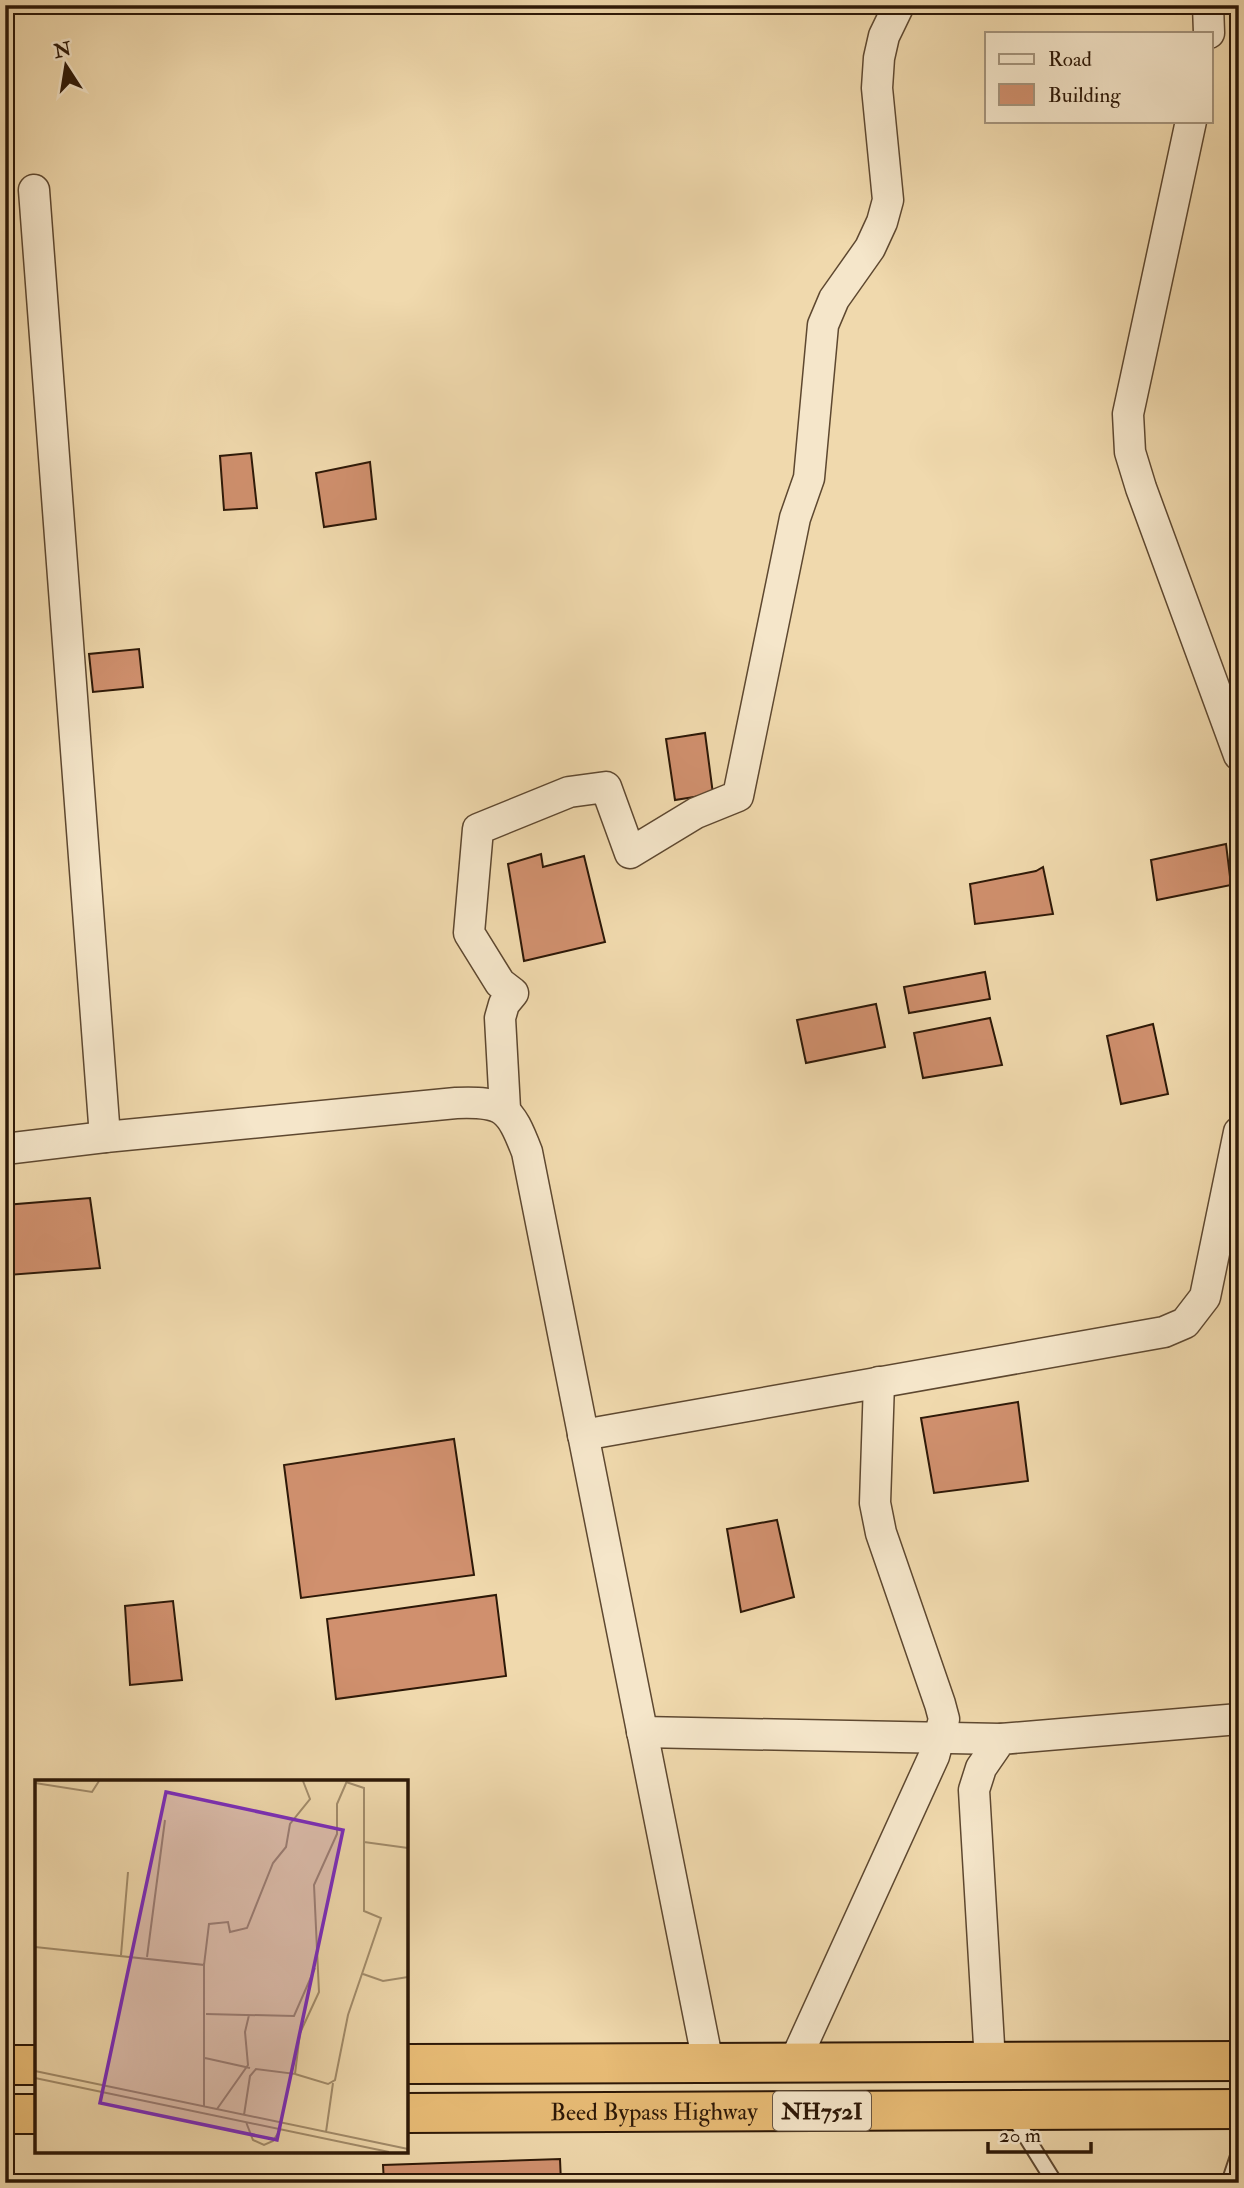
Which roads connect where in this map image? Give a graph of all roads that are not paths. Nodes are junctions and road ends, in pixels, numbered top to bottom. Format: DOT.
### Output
graph roads {
  1 [pos="899,5"];
  2 [pos="1208,5"];
  3 [pos="1209,32"];
  4 [pos="1191,122"];
  5 [pos="34,190"];
  6 [pos="1239,755"];
  7 [pos="505,1109"];
  8 [pos="1239,1132"];
  9 [pos="105,1137"];
  10 [pos="5,1149"];
  11 [pos="879,1382"];
  12 [pos="583,1435"];
  13 [pos="1239,1719"];
  14 [pos="642,1732"];
  15 [pos="940,1738"];
  16 [pos="1001,1739"];
  17 [pos="1239,2061"];
  18 [pos="990,2062"];
  19 [pos="708,2063"];
  20 [pos="794,2063"];
  21 [pos="408,2064"];
  22 [pos="5,2065"];
  23 [pos="35,2065"];
  24 [pos="1239,2109"];
  25 [pos="1009,2110"];
  26 [pos="408,2113"];
  27 [pos="5,2114"];
  28 [pos="35,2114"];
  29 [pos="1239,2153"];
  30 [pos="1055,2183"];
  31 [pos="1228,2183"];
  1 -- 7 [label="street"];
  2 -- 3 [label="street"];
  4 -- 6 [label="street"];
  5 -- 9 [label="street"];
  7 -- 9 [label="street"];
  7 -- 12 [label="street"];
  8 -- 11 [label="street"];
  9 -- 10 [label="street"];
  11 -- 12 [label="street"];
  11 -- 15 [label="street"];
  12 -- 14 [label="street"];
  13 -- 16 [label="street"];
  14 -- 15 [label="street"];
  14 -- 19 [label="street"];
  15 -- 16 [label="street"];
  15 -- 20 [label="street"];
  16 -- 18 [label="street"];
  17 -- 18 [label="highway, Beed Bypass Highway / NH752I"];
  18 -- 20 [label="highway, Beed Bypass Highway / NH752I"];
  19 -- 20 [label="highway, Beed Bypass Highway / NH752I"];
  19 -- 21 [label="highway, Beed Bypass Highway / NH752I"];
  22 -- 23 [label="highway"];
  24 -- 25 [label="highway, Beed Bypass Highway / NH752I"];
  25 -- 26 [label="highway, Beed Bypass Highway / NH752I"];
  25 -- 30 [label="lane"];
  27 -- 28 [label="highway"];
  29 -- 31 [label="lane"];
}
